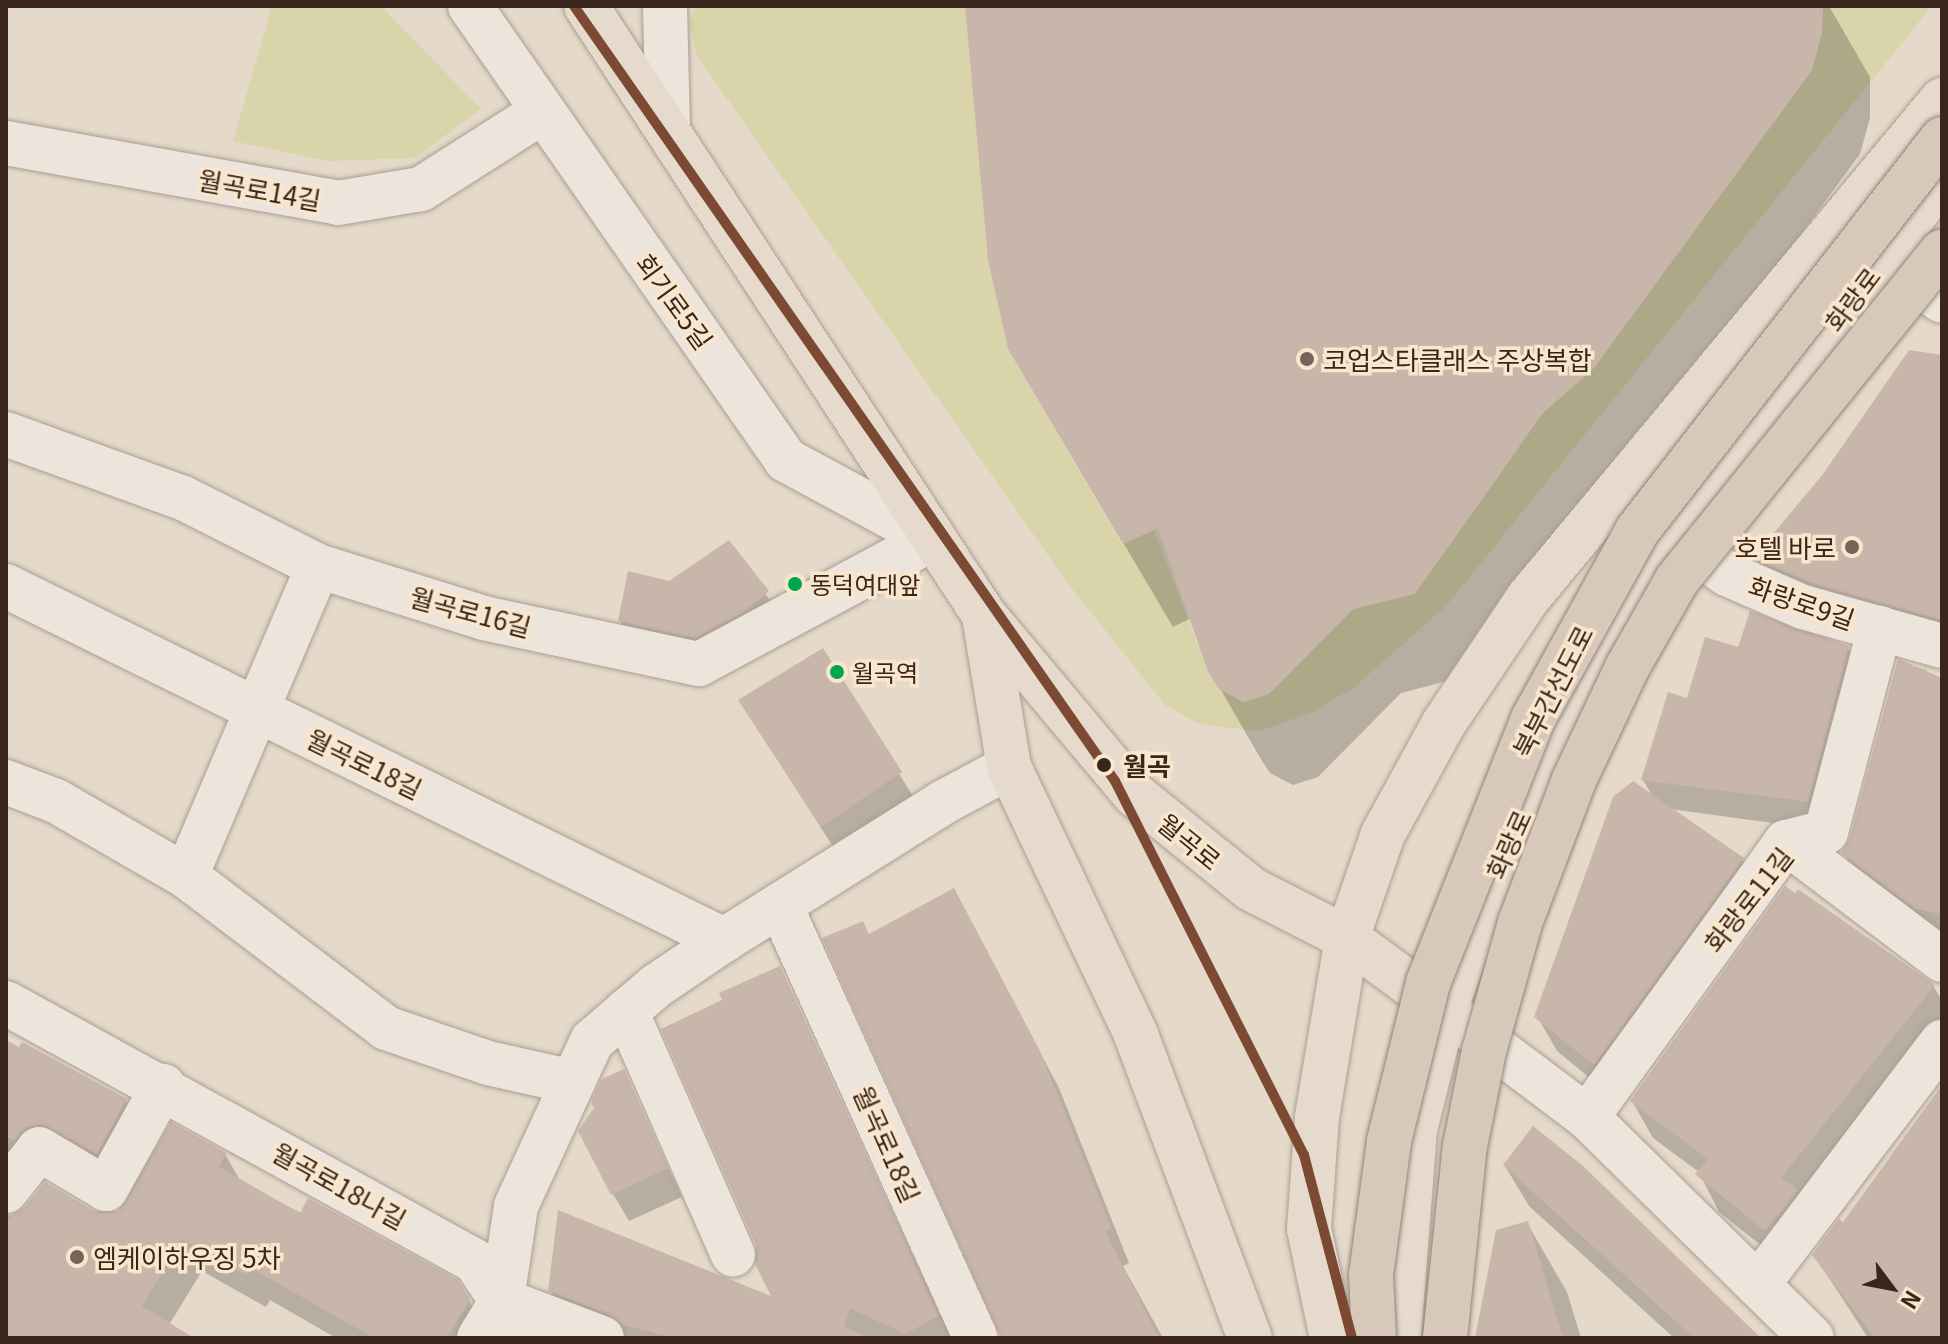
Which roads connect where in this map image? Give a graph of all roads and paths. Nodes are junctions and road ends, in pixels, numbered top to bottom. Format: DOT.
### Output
graph roads {
  1 [pos="470,6"];
  2 [pos="586,6"];
  3 [pos="665,6"];
  4 [pos="1942,100"];
  5 [pos="542,112"];
  6 [pos="668,126"];
  7 [pos="1942,139"];
  8 [pos="6,143"];
  9 [pos="1942,179"];
  10 [pos="1942,252"];
  11 [pos="1883,258"];
  12 [pos="1942,301"];
  13 [pos="6,434"];
  14 [pos="1672,536"];
  15 [pos="932,539"];
  16 [pos="318,566"];
  17 [pos="6,586"];
  18 [pos="984,615"];
  19 [pos="1880,628"];
  20 [pos="1942,646"];
  21 [pos="257,710"];
  22 [pos="1009,767"];
  23 [pos="6,782"];
  24 [pos="1786,842"];
  25 [pos="186,876"];
  26 [pos="781,907"];
  27 [pos="1347,938"];
  28 [pos="724,940"];
  29 [pos="1942,960"];
  30 [pos="6,1003"];
  31 [pos="1445,1010"];
  32 [pos="626,1011"];
  33 [pos="1942,1042"];
  34 [pos="573,1082"];
  35 [pos="163,1086"];
  36 [pos="1587,1117"];
  37 [pos="6,1191"];
  38 [pos="733,1255"];
  39 [pos="1759,1283"];
  40 [pos="502,1300"];
  41 [pos="479,1338"];
  42 [pos="526,1338"];
  43 [pos="602,1338"];
  44 [pos="976,1338"];
  45 [pos="1250,1338"];
  46 [pos="1332,1338"];
  47 [pos="1374,1338"];
  48 [pos="1399,1338"];
  49 [pos="1445,1338"];
  50 [pos="1812,1338"];
  1 -- 5 [label="street, 회기로5길"];
  2 -- 6 [label="main road, 월곡로"];
  3 -- 6 [label="street"];
  4 -- 27 [label="main road"];
  5 -- 8 [label="street, 월곡로14길"];
  5 -- 15 [label="street, 회기로5길"];
  6 -- 15 [label="main road, 월곡로"];
  7 -- 47 [label="highway, 북부간선도로, bridge"];
  9 -- 11 [label="main road, 화랑로"];
  10 -- 49 [label="highway, bridge"];
  11 -- 12 [label="street"];
  11 -- 14 [label="main road, 화랑로"];
  13 -- 16 [label="street, 월곡로16길"];
  14 -- 19 [label="street, 화랑로9길"];
  14 -- 31 [label="main road, 화랑로"];
  15 -- 16 [label="street, 월곡로16길"];
  15 -- 18 [label="main road, 월곡로"];
  16 -- 21 [label="street"];
  17 -- 21 [label="street, 월곡로18길"];
  18 -- 22 [label="main road, 월곡로"];
  18 -- 27 [label="main road, 월곡로"];
  19 -- 20 [label="street, 화랑로9길"];
  19 -- 24 [label="street, 화랑로11길"];
  21 -- 25 [label="street"];
  21 -- 28 [label="street, 월곡로18길"];
  22 -- 26 [label="street"];
  22 -- 45 [label="main road, 월곡로"];
  23 -- 25 [label="street"];
  24 -- 29 [label="street"];
  24 -- 36 [label="street, 화랑로11길"];
  25 -- 34 [label="street"];
  26 -- 28 [label="street"];
  26 -- 44 [label="street, 월곡로18길"];
  27 -- 31 [label="main road, 월곡로"];
  27 -- 46 [label="main road"];
  28 -- 32 [label="street"];
  30 -- 35 [label="street, 월곡로18나길"];
  31 -- 36 [label="street"];
  31 -- 48 [label="main road, 화랑로"];
  32 -- 34 [label="street"];
  32 -- 38 [label="street"];
  33 -- 39 [label="street"];
  34 -- 40 [label="street"];
  35 -- 37 [label="street"];
  35 -- 40 [label="street, 월곡로18나길"];
  36 -- 39 [label="street"];
  39 -- 50 [label="street"];
  40 -- 41 [label="street"];
  40 -- 42 [label="street, 월곡로18나길"];
  40 -- 43 [label="street"];
}
